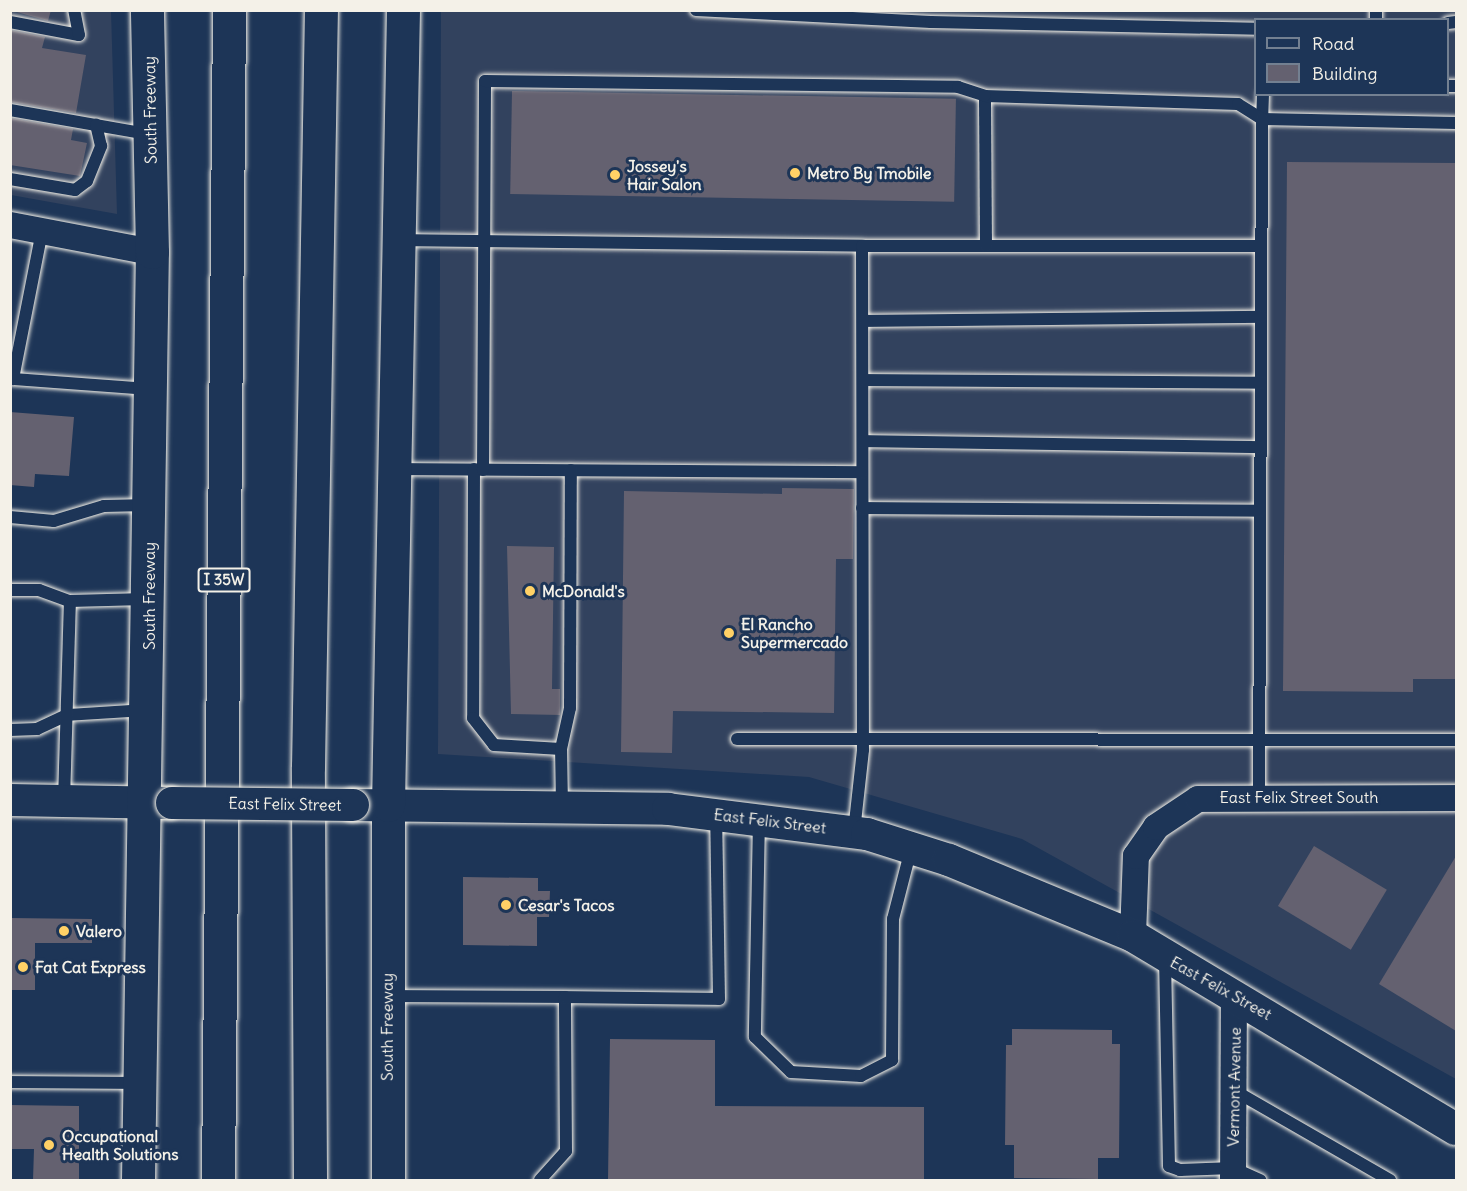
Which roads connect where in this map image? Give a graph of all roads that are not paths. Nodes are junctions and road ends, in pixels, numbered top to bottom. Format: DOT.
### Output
graph roads {
  1 [pos="74,10"];
  2 [pos="147,10"];
  3 [pos="230,10"];
  4 [pos="321,10"];
  5 [pos="403,10"];
  6 [pos="696,10"];
  7 [pos="10,22"];
  8 [pos="1254,29"];
  9 [pos="985,96"];
  10 [pos="1263,96"];
  11 [pos="10,110"];
  12 [pos="1262,119"];
  13 [pos="1456,123"];
  14 [pos="96,125"];
  15 [pos="151,135"];
  16 [pos="10,179"];
  17 [pos="10,225"];
  18 [pos="42,231"];
  19 [pos="398,240"];
  20 [pos="486,241"];
  21 [pos="862,246"];
  22 [pos="986,246"];
  23 [pos="1261,246"];
  24 [pos="152,252"];
  25 [pos="1261,318"];
  26 [pos="865,321"];
  27 [pos="12,378"];
  28 [pos="864,380"];
  29 [pos="1261,383"];
  30 [pos="151,390"];
  31 [pos="863,441"];
  32 [pos="1260,447"];
  33 [pos="394,469"];
  34 [pos="478,469"];
  35 [pos="571,470"];
  36 [pos="862,472"];
  37 [pos="150,505"];
  38 [pos="862,508"];
  39 [pos="1260,511"];
  40 [pos="10,517"];
  41 [pos="10,590"];
  42 [pos="149,599"];
  43 [pos="70,601"];
  44 [pos="148,710"];
  45 [pos="67,715"];
  46 [pos="10,730"];
  47 [pos="737,739"];
  48 [pos="863,739"];
  49 [pos="1259,740"];
  50 [pos="1456,740"];
  51 [pos="561,749"];
  52 [pos="1259,796"];
  53 [pos="1456,798"];
  54 [pos="10,800"];
  55 [pos="64,801"];
  56 [pos="159,803"];
  57 [pos="388,805"];
  58 [pos="562,806"];
  59 [pos="716,814"];
  60 [pos="759,818"];
  61 [pos="854,832"];
  62 [pos="912,848"];
  63 [pos="1133,936"];
  64 [pos="1165,957"];
  65 [pos="1234,994"];
  66 [pos="387,996"];
  67 [pos="565,997"];
  68 [pos="10,1082"];
  69 [pos="138,1083"];
  70 [pos="1235,1090"];
  71 [pos="1456,1129"];
  72 [pos="219,1165"];
  73 [pos="1233,1174"];
  74 [pos="138,1180"];
  75 [pos="207,1180"];
  76 [pos="310,1180"];
  77 [pos="388,1180"];
  78 [pos="540,1180"];
  79 [pos="1260,1180"];
  80 [pos="1390,1180"];
  1 -- 7 [label="lane"];
  2 -- 15 [label="main road, South Freeway"];
  3 -- 72 [label="main road, I 35W"];
  4 -- 76 [label="main road"];
  5 -- 19 [label="main road, South Freeway"];
  6 -- 8 [label="lane"];
  9 -- 12 [label="lane"];
  9 -- 20 [label="lane"];
  9 -- 22 [label="lane"];
  10 -- 12 [label="lane"];
  11 -- 14 [label="lane"];
  12 -- 13 [label="lane"];
  12 -- 23 [label="lane"];
  14 -- 15 [label="lane"];
  14 -- 16 [label="lane"];
  15 -- 24 [label="main road, South Freeway"];
  17 -- 18 [label="street"];
  18 -- 24 [label="street"];
  18 -- 27 [label="lane"];
  19 -- 20 [label="lane"];
  19 -- 33 [label="main road, South Freeway"];
  20 -- 21 [label="lane"];
  20 -- 34 [label="lane"];
  21 -- 22 [label="lane"];
  21 -- 26 [label="lane"];
  22 -- 23 [label="lane"];
  23 -- 25 [label="lane"];
  24 -- 30 [label="main road, South Freeway"];
  25 -- 26 [label="lane"];
  25 -- 29 [label="lane"];
  26 -- 28 [label="lane"];
  27 -- 30 [label="lane"];
  28 -- 29 [label="lane"];
  28 -- 31 [label="lane"];
  29 -- 32 [label="lane"];
  30 -- 37 [label="main road, South Freeway"];
  31 -- 32 [label="lane"];
  31 -- 36 [label="lane"];
  32 -- 39 [label="lane"];
  33 -- 34 [label="lane"];
  33 -- 57 [label="main road, South Freeway"];
  34 -- 35 [label="lane"];
  34 -- 51 [label="lane"];
  35 -- 36 [label="lane"];
  35 -- 51 [label="lane"];
  36 -- 38 [label="lane"];
  37 -- 40 [label="lane"];
  37 -- 42 [label="main road, South Freeway"];
  38 -- 39 [label="lane"];
  38 -- 48 [label="lane"];
  39 -- 49 [label="lane"];
  41 -- 43 [label="lane"];
  42 -- 43 [label="lane"];
  42 -- 44 [label="main road, South Freeway"];
  43 -- 45 [label="lane"];
  44 -- 45 [label="lane"];
  44 -- 56 [label="main road, South Freeway"];
  45 -- 46 [label="lane"];
  45 -- 55 [label="lane"];
  47 -- 48 [label="lane"];
  48 -- 49 [label="lane"];
  48 -- 61 [label="lane"];
  49 -- 50 [label="lane"];
  49 -- 52 [label="lane"];
  51 -- 58 [label="lane"];
  52 -- 53 [label="street, East Felix Street South"];
  52 -- 63 [label="street, East Felix Street South"];
  54 -- 55 [label="street, East Felix Street"];
  55 -- 56 [label="street, East Felix Street"];
  56 -- 57 [label="street, East Felix Street, bridge"];
  56 -- 69 [label="main road, South Freeway"];
  57 -- 58 [label="street, East Felix Street"];
  57 -- 66 [label="main road, South Freeway"];
  58 -- 59 [label="street, East Felix Street"];
  59 -- 60 [label="street, East Felix Street"];
  59 -- 67 [label="lane"];
  60 -- 61 [label="street, East Felix Street"];
  60 -- 62 [label="lane"];
  61 -- 62 [label="street, East Felix Street"];
  62 -- 63 [label="street, East Felix Street"];
  63 -- 64 [label="street, East Felix Street"];
  64 -- 65 [label="street, East Felix Street"];
  64 -- 73 [label="lane"];
  65 -- 70 [label="street, Vermont Avenue"];
  65 -- 71 [label="street, East Felix Street"];
  66 -- 67 [label="lane"];
  66 -- 77 [label="main road, South Freeway"];
  67 -- 78 [label="lane"];
  68 -- 69 [label="lane"];
  69 -- 74 [label="main road, South Freeway"];
  70 -- 73 [label="street, Vermont Avenue"];
  70 -- 80 [label="lane"];
  72 -- 75 [label="main road"];
  73 -- 79 [label="lane"];
}
